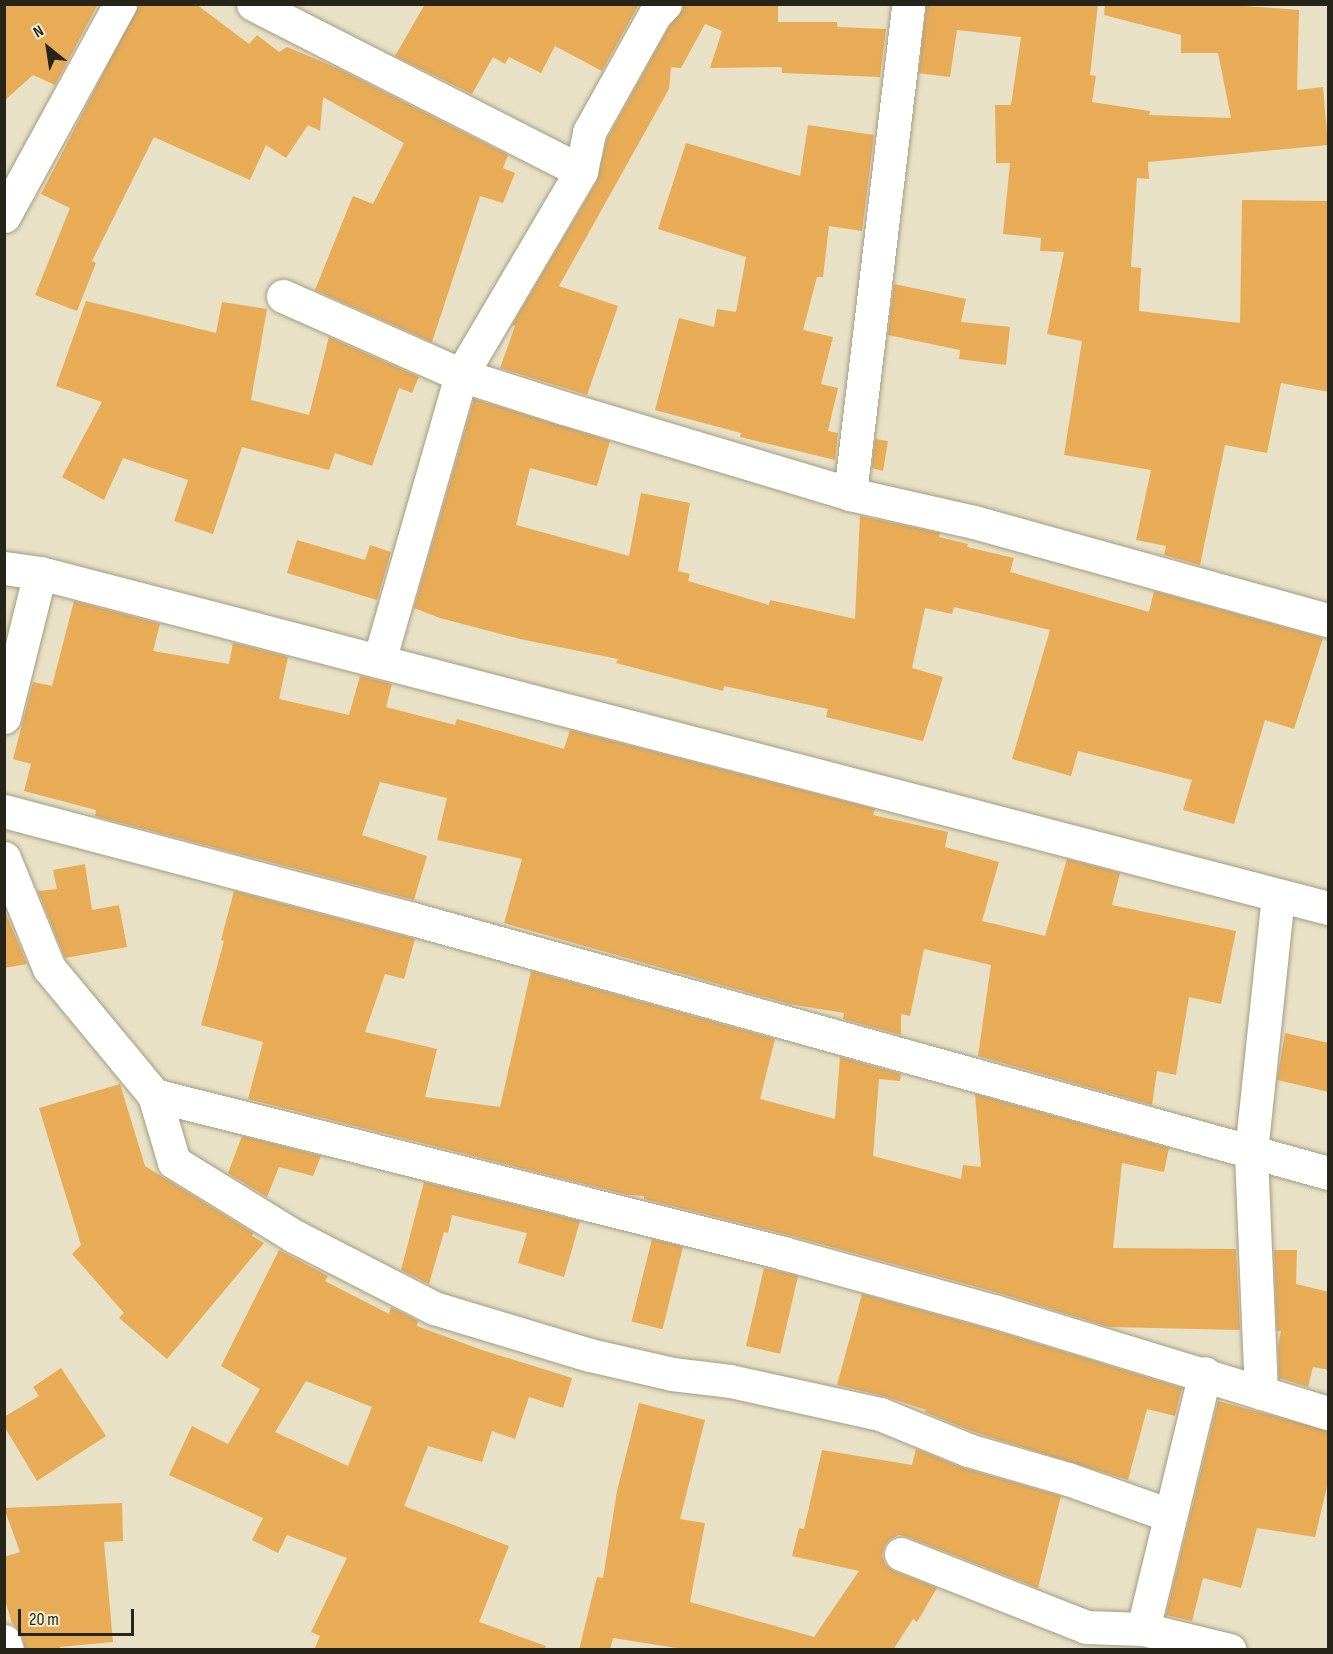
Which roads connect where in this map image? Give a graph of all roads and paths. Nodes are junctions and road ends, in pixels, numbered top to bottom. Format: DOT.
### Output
graph roads {
  1 [pos="120,4"];
  2 [pos="253,4"];
  3 [pos="664,4"];
  4 [pos="909,4"];
  5 [pos="581,171"];
  6 [pos="4,216"];
  7 [pos="283,296"];
  8 [pos="461,375"];
  9 [pos="850,494"];
  10 [pos="4,568"];
  11 [pos="40,573"];
  12 [pos="1329,620"];
  13 [pos="379,661"];
  14 [pos="4,717"];
  15 [pos="4,811"];
  16 [pos="4,858"];
  17 [pos="1278,895"];
  18 [pos="1329,908"];
  19 [pos="154,1095"];
  20 [pos="1251,1152"];
  21 [pos="1329,1173"];
  22 [pos="1205,1373"];
  23 [pos="1261,1393"];
  24 [pos="1329,1413"];
  25 [pos="1169,1515"];
  26 [pos="901,1554"];
  27 [pos="1143,1629"];
  28 [pos="4,1641"];
  29 [pos="7,1650"];
  30 [pos="1230,1650"];
  1 -- 6 [label="street"];
  2 -- 5 [label="street"];
  3 -- 5 [label="street"];
  4 -- 9 [label="street"];
  5 -- 8 [label="street"];
  7 -- 8 [label="street"];
  8 -- 9 [label="street"];
  8 -- 13 [label="street"];
  9 -- 12 [label="street"];
  10 -- 11 [label="street"];
  11 -- 13 [label="street"];
  11 -- 14 [label="street"];
  13 -- 17 [label="street"];
  15 -- 20 [label="street"];
  16 -- 19 [label="street"];
  17 -- 18 [label="street"];
  17 -- 20 [label="street"];
  19 -- 22 [label="street"];
  19 -- 25 [label="street"];
  20 -- 21 [label="street"];
  20 -- 23 [label="street"];
  22 -- 23 [label="street"];
  22 -- 25 [label="street"];
  23 -- 24 [label="street"];
  25 -- 27 [label="street"];
  26 -- 27 [label="street"];
  27 -- 30 [label="street"];
  28 -- 29 [label="street"];
}
